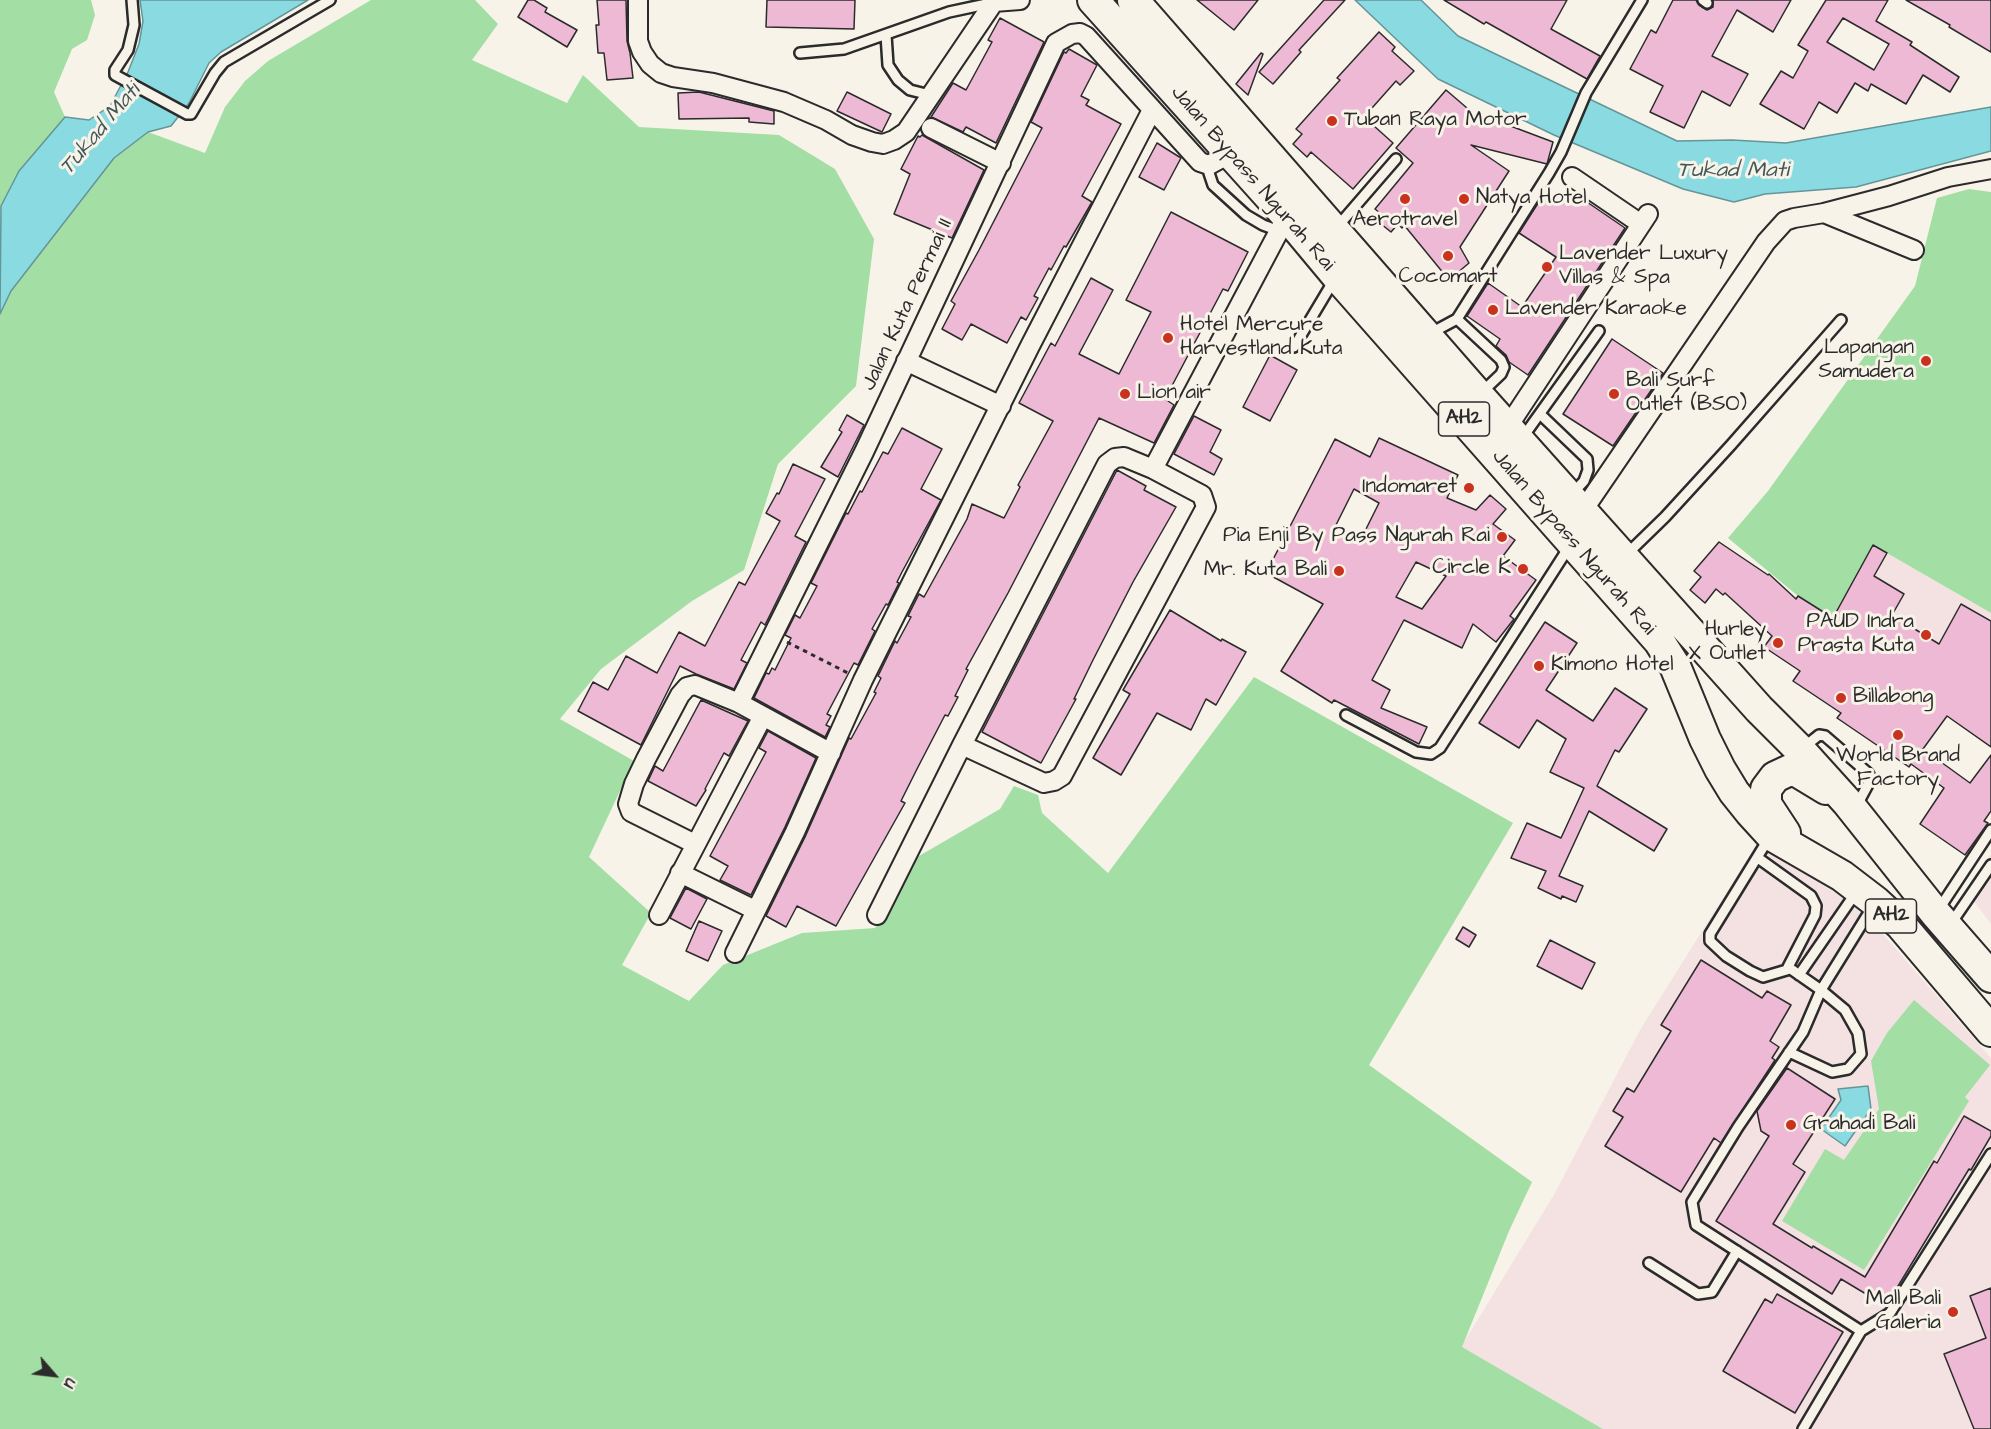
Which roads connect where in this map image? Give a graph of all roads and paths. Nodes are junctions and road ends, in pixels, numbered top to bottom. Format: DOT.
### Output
graph roads {
  1 [pos="132,0"];
  2 [pos="330,0"];
  3 [pos="638,0"];
  4 [pos="1020,0"];
  5 [pos="1093,0"];
  6 [pos="1132,0"];
  7 [pos="1642,0"];
  8 [pos="994,2"];
  9 [pos="886,35"];
  10 [pos="800,52"];
  11 [pos="930,95"];
  12 [pos="1152,110"];
  13 [pos="931,128"];
  14 [pos="1220,159"];
  15 [pos="1396,159"];
  16 [pos="1000,163"];
  17 [pos="1991,169"];
  18 [pos="1572,177"];
  19 [pos="1824,213"];
  20 [pos="1283,223"];
  21 [pos="1334,230"];
  22 [pos="1914,250"];
  23 [pos="1336,276"];
  24 [pos="1456,319"];
  25 [pos="1841,320"];
  26 [pos="1599,331"];
  27 [pos="1426,336"];
  28 [pos="1294,347"];
  29 [pos="906,361"];
  30 [pos="1479,396"];
  31 [pos="1001,406"];
  32 [pos="1540,414"];
  33 [pos="1514,435"];
  34 [pos="1153,469"];
  35 [pos="1576,504"];
  36 [pos="1572,543"];
  37 [pos="1623,558"];
  38 [pos="772,634"];
  39 [pos="863,680"];
  40 [pos="739,703"];
  41 [pos="1346,715"];
  42 [pos="763,716"];
  43 [pos="962,745"];
  44 [pos="831,753"];
  45 [pos="1850,806"];
  46 [pos="1991,830"];
  47 [pos="695,844"];
  48 [pos="1765,846"];
  49 [pos="1805,855"];
  50 [pos="1991,865"];
  51 [pos="680,873"];
  52 [pos="1868,895"];
  53 [pos="755,910"];
  54 [pos="659,915"];
  55 [pos="877,915"];
  56 [pos="1942,921"];
  57 [pos="735,953"];
  58 [pos="1790,969"];
  59 [pos="1799,975"];
  60 [pos="1991,977"];
  61 [pos="1821,990"];
  62 [pos="1991,1031"];
  63 [pos="1789,1052"];
  64 [pos="1991,1154"];
  65 [pos="1737,1251"];
  66 [pos="1650,1263"];
  67 [pos="1861,1330"];
  68 [pos="1803,1429"];
  1 -- 2 [label="lane"];
  3 -- 11 [label="street"];
  4 -- 8 [label="street"];
  5 -- 14 [label="highway, Jalan Bypass Ngurah Rai / AH2"];
  6 -- 21 [label="highway, Jalan Bypass Ngurah Rai / AH2"];
  7 -- 24 [label="lane"];
  8 -- 9 [label="lane"];
  8 -- 11 [label="street"];
  9 -- 10 [label="lane"];
  9 -- 11 [label="lane"];
  12 -- 14 [label="street, Jalan Kuta Permai II"];
  12 -- 16 [label="street, Jalan Kuta Permai II"];
  12 -- 31 [label="street"];
  13 -- 16 [label="street"];
  14 -- 20 [label="highway, Jalan Bypass Ngurah Rai / AH2"];
  15 -- 21 [label="lane"];
  16 -- 29 [label="street, Jalan Kuta Permai II"];
  17 -- 19 [label="street"];
  18 -- 33 [label="street"];
  19 -- 22 [label="street"];
  19 -- 35 [label="street"];
  20 -- 23 [label="highway, Jalan Bypass Ngurah Rai / AH2"];
  20 -- 34 [label="street"];
  21 -- 27 [label="highway, Jalan Bypass Ngurah Rai / AH2"];
  23 -- 28 [label="lane"];
  23 -- 36 [label="highway, Jalan Bypass Ngurah Rai / AH2"];
  24 -- 27 [label="lane"];
  24 -- 30 [label="lane"];
  25 -- 37 [label="lane"];
  26 -- 32 [label="lane"];
  27 -- 30 [label="highway, Jalan Bypass Ngurah Rai / AH2"];
  29 -- 31 [label="street"];
  29 -- 38 [label="street, Jalan Kuta Permai II"];
  30 -- 33 [label="highway, Jalan Bypass Ngurah Rai / AH2"];
  31 -- 39 [label="street"];
  32 -- 33 [label="lane"];
  32 -- 35 [label="lane"];
  33 -- 35 [label="highway, Jalan Bypass Ngurah Rai / AH2"];
  34 -- 43 [label="street"];
  34 -- 43 [label="street"];
  35 -- 37 [label="highway, Jalan Bypass Ngurah Rai / AH2"];
  36 -- 41 [label="lane"];
  36 -- 48 [label="highway, Jalan Bypass Ngurah Rai / AH2"];
  37 -- 45 [label="highway, Jalan Bypass Ngurah Rai / AH2"];
  38 -- 39 [label="path"];
  38 -- 40 [label="street, Jalan Kuta Permai II"];
  39 -- 44 [label="street"];
  40 -- 42 [label="street"];
  40 -- 47 [label="street"];
  42 -- 44 [label="street"];
  42 -- 47 [label="street"];
  43 -- 55 [label="street"];
  44 -- 53 [label="street"];
  45 -- 49 [label="highway"];
  45 -- 56 [label="highway, Jalan Bypass Ngurah Rai / AH2"];
  46 -- 56 [label="lane"];
  47 -- 51 [label="street"];
  48 -- 49 [label="highway, Jalan Bypass Ngurah Rai / AH2"];
  48 -- 58 [label="lane"];
  48 -- 58 [label="lane"];
  49 -- 52 [label="highway, Jalan Bypass Ngurah Rai / AH2"];
  50 -- 56 [label="lane"];
  51 -- 53 [label="street"];
  51 -- 54 [label="street"];
  52 -- 59 [label="lane"];
  52 -- 61 [label="lane"];
  52 -- 62 [label="highway, Jalan Bypass Ngurah Rai / AH2"];
  53 -- 57 [label="street"];
  56 -- 60 [label="highway, Jalan Bypass Ngurah Rai / AH2"];
  58 -- 59 [label="lane"];
  59 -- 61 [label="lane"];
  61 -- 63 [label="lane"];
  61 -- 63 [label="lane"];
  63 -- 65 [label="lane"];
  64 -- 67 [label="lane"];
  65 -- 66 [label="lane"];
  65 -- 67 [label="lane"];
  67 -- 68 [label="lane"];
}
